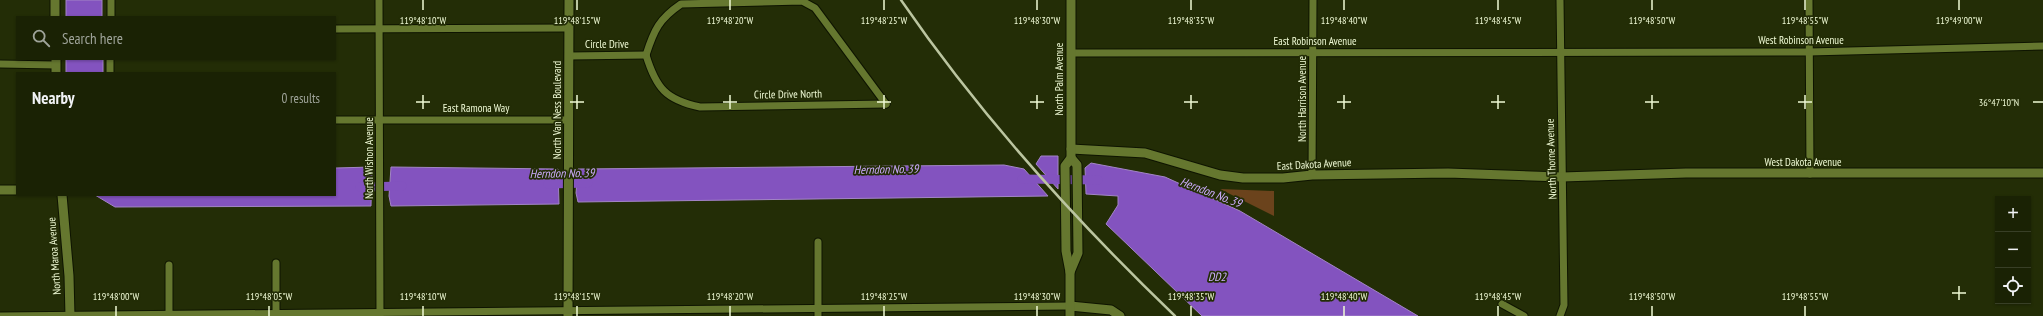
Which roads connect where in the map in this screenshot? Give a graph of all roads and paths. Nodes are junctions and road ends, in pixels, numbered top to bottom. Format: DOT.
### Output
graph roads {
  1 [pos="55,0"];
  2 [pos="111,0"];
  3 [pos="379,0"];
  4 [pos="569,0"];
  5 [pos="1071,0"];
  6 [pos="1313,0"];
  7 [pos="1560,0"];
  8 [pos="1809,0"];
  9 [pos="55,16"];
  10 [pos="111,16"];
  11 [pos="568,28"];
  12 [pos="336,29"];
  13 [pos="379,29"];
  14 [pos="2043,46"];
  15 [pos="1559,51"];
  16 [pos="1313,52"];
  17 [pos="1809,52"];
  18 [pos="1071,53"];
  19 [pos="646,55"];
  20 [pos="569,56"];
  21 [pos="110,60"];
  22 [pos="0,64"];
  23 [pos="56,66"];
  24 [pos="110,72"];
  25 [pos="379,119"];
  26 [pos="336,120"];
  27 [pos="569,120"];
  28 [pos="1071,153"];
  29 [pos="1810,174"];
  30 [pos="2043,174"];
  31 [pos="1312,175"];
  32 [pos="1562,177"];
  33 [pos="0,190"];
  34 [pos="16,190"];
  35 [pos="62,196"];
  36 [pos="818,242"];
  37 [pos="276,264"];
  38 [pos="169,265"];
  39 [pos="1070,272"];
  40 [pos="1502,304"];
  41 [pos="1070,306"];
  42 [pos="818,307"];
  43 [pos="276,313"];
  44 [pos="568,313"];
  45 [pos="170,314"];
  46 [pos="380,314"];
  47 [pos="0,316"];
  48 [pos="70,316"];
  49 [pos="818,316"];
  50 [pos="1070,316"];
  51 [pos="1120,316"];
  52 [pos="1524,316"];
  53 [pos="1560,316"];
  1 -- 9 [label="street"];
  2 -- 10 [label="street"];
  3 -- 13 [label="street, North Wishon Avenue"];
  4 -- 11 [label="street, North Van Ness Boulevard"];
  5 -- 18 [label="street, North Palm Avenue"];
  6 -- 16 [label="street, North Harrison Avenue"];
  7 -- 15 [label="street, North Thorne Avenue"];
  8 -- 17 [label="street"];
  11 -- 13 [label="street"];
  11 -- 20 [label="street, North Van Ness Boulevard"];
  12 -- 13 [label="street"];
  13 -- 25 [label="street, North Wishon Avenue"];
  14 -- 17 [label="street, West Robinson Avenue"];
  15 -- 16 [label="street, East Robinson Avenue"];
  15 -- 17 [label="street, West Robinson Avenue"];
  15 -- 32 [label="street, North Thorne Avenue"];
  16 -- 18 [label="street, East Robinson Avenue"];
  16 -- 31 [label="street, North Harrison Avenue"];
  17 -- 29 [label="street"];
  18 -- 28 [label="street, North Palm Avenue"];
  19 -- 19 [label="street, Circle Drive North"];
  19 -- 20 [label="street, Circle Drive"];
  20 -- 27 [label="street, North Van Ness Boulevard"];
  21 -- 24 [label="street"];
  22 -- 23 [label="street"];
  25 -- 26 [label="street, East Ramona Way"];
  25 -- 27 [label="street, East Ramona Way"];
  25 -- 46 [label="street, North Wishon Avenue"];
  27 -- 44 [label="street, North Van Ness Boulevard"];
  28 -- 31 [label="street, East Dakota Avenue"];
  28 -- 39 [label="street"];
  28 -- 39 [label="street"];
  29 -- 30 [label="street, West Dakota Avenue"];
  29 -- 32 [label="street, West Dakota Avenue"];
  31 -- 32 [label="street, East Dakota Avenue"];
  32 -- 53 [label="street, North Thorne Avenue"];
  33 -- 34 [label="street"];
  35 -- 48 [label="street, North Maroa Avenue"];
  36 -- 42 [label="street"];
  37 -- 43 [label="street"];
  38 -- 45 [label="street"];
  39 -- 41 [label="street"];
  40 -- 52 [label="street"];
  41 -- 42 [label="street"];
  41 -- 50 [label="street"];
  41 -- 51 [label="street"];
  42 -- 44 [label="street"];
  42 -- 49 [label="street"];
  43 -- 45 [label="street"];
  43 -- 46 [label="street"];
  44 -- 46 [label="street"];
  45 -- 48 [label="street"];
  47 -- 48 [label="street"];
}
